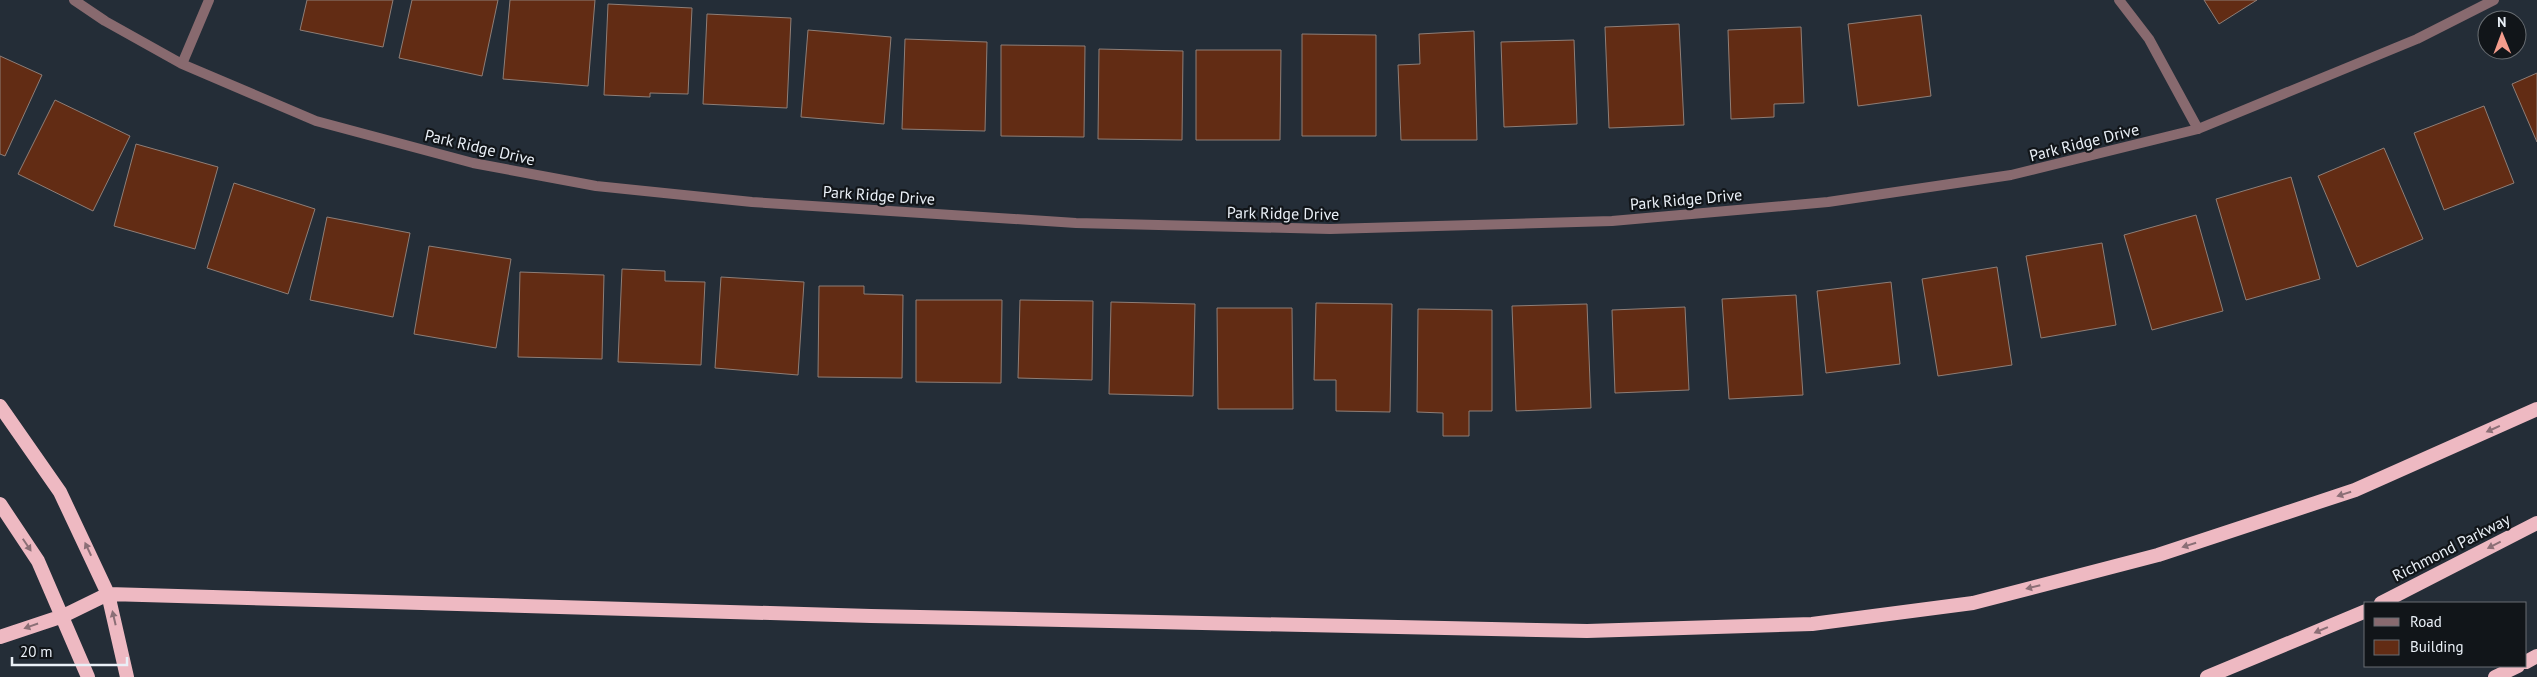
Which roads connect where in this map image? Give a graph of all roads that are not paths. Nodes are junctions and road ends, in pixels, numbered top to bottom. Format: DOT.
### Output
graph roads {
  1 [pos="74,0"];
  2 [pos="209,0"];
  3 [pos="2119,0"];
  4 [pos="2494,0"];
  5 [pos="182,64"];
  6 [pos="2198,129"];
  7 [pos="0,406"];
  8 [pos="2537,409"];
  9 [pos="0,504"];
  10 [pos="2537,523"];
  11 [pos="108,594"];
  12 [pos="2383,602"];
  13 [pos="2364,612"];
  14 [pos="62,616"];
  15 [pos="0,637"];
  16 [pos="2516,667"];
  17 [pos="88,677"];
  18 [pos="127,677"];
  19 [pos="2207,677"];
  20 [pos="2495,677"];
  1 -- 5 [label="street, Park Ridge Drive"];
  2 -- 5 [label="street"];
  3 -- 6 [label="street"];
  4 -- 6 [label="street, Park Ridge Drive"];
  5 -- 6 [label="street, Park Ridge Drive"];
  11 -- 7 [label="highway, one-way"];
  8 -- 11 [label="highway, one-way"];
  9 -- 14 [label="highway, one-way"];
  10 -- 12 [label="highway, Richmond Parkway, one-way"];
  11 -- 14 [label="highway"];
  18 -- 11 [label="highway, one-way"];
  13 -- 19 [label="highway, one-way"];
  14 -- 15 [label="highway, one-way"];
  14 -- 17 [label="highway"];
  16 -- 20 [label="highway"];
}
